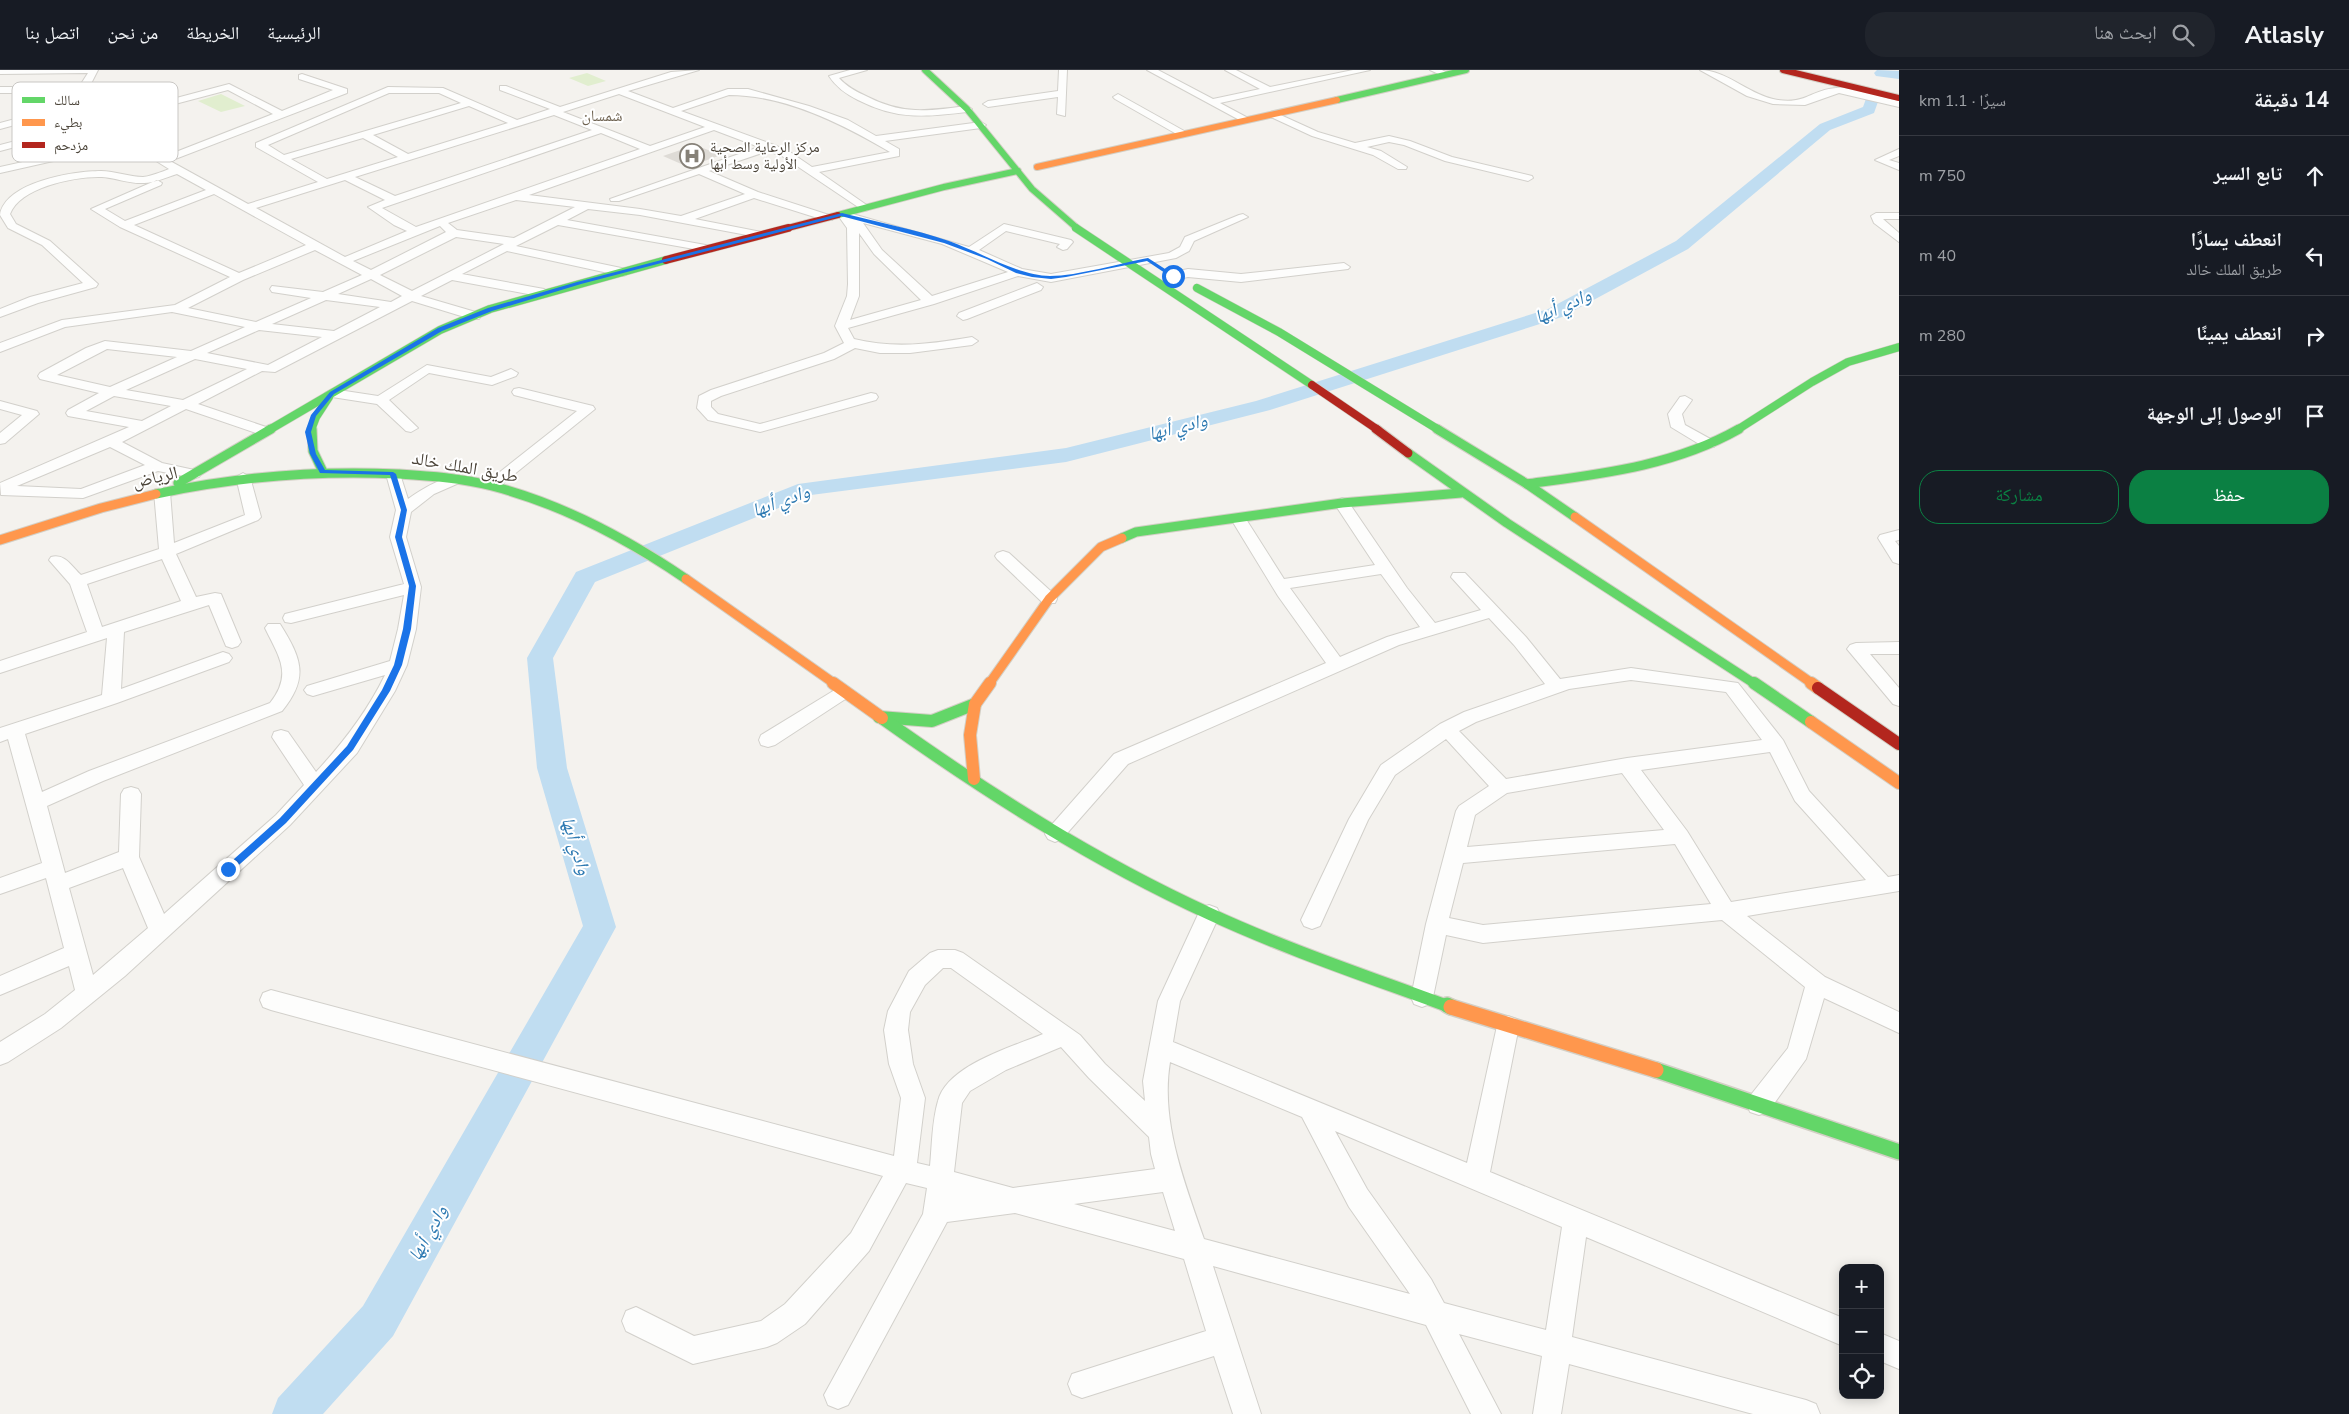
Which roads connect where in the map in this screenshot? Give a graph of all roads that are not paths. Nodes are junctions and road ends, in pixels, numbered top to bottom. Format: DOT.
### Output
graph roads {
  1 [pos="94,70"];
  2 [pos="695,70"];
  3 [pos="863,70"];
  4 [pos="917,70"];
  5 [pos="925,70"];
  6 [pos="1064,70"];
  7 [pos="1166,70"];
  8 [pos="1245,70"];
  9 [pos="1434,70"];
  10 [pos="1466,70"];
  11 [pos="1704,70"];
  12 [pos="1783,70"];
  13 [pos="1819,70"];
  14 [pos="1830,70"];
  15 [pos="0,71"];
  16 [pos="1153,71"];
  17 [pos="1231,71"];
  18 [pos="1358,71"];
  19 [pos="829,73"];
  20 [pos="1805,73"];
  21 [pos="1446,74"];
  22 [pos="302,77"];
  23 [pos="936,80"];
  24 [pos="87,82"];
  25 [pos="327,86"];
  26 [pos="503,88"];
  27 [pos="340,90"];
  28 [pos="1269,90"];
  29 [pos="619,91"];
  30 [pos="1063,93"];
  31 [pos="378,94"];
  32 [pos="1899,94"];
  33 [pos="303,95"];
  34 [pos="1118,97"];
  35 [pos="178,101"];
  36 [pos="279,101"];
  37 [pos="1212,102"];
  38 [pos="470,103"];
  39 [pos="263,104"];
  40 [pos="987,104"];
  41 [pos="967,109"];
  42 [pos="556,110"];
  43 [pos="673,111"];
  44 [pos="281,114"];
  45 [pos="1062,114"];
  46 [pos="1274,115"];
  47 [pos="1245,120"];
  48 [pos="312,122"];
  49 [pos="514,122"];
  50 [pos="981,125"];
  51 [pos="716,126"];
  52 [pos="601,130"];
  53 [pos="364,134"];
  54 [pos="1182,134"];
  55 [pos="350,138"];
  56 [pos="876,139"];
  57 [pos="2,145"];
  58 [pos="1355,146"];
  59 [pos="770,147"];
  60 [pos="649,149"];
  61 [pos="1899,152"];
  62 [pos="12,153"];
  63 [pos="178,156"];
  64 [pos="406,156"];
  65 [pos="283,158"];
  66 [pos="30,162"];
  67 [pos="162,162"];
  68 [pos="25,163"];
  69 [pos="1402,167"];
  70 [pos="1899,167"];
  71 [pos="0,170"];
  72 [pos="700,171"];
  73 [pos="810,171"];
  74 [pos="1018,171"];
  75 [pos="181,172"];
  76 [pos="345,176"];
  77 [pos="1047,177"];
  78 [pos="1528,178"];
  79 [pos="57,180"];
  80 [pos="325,182"];
  81 [pos="215,190"];
  82 [pos="754,194"];
  83 [pos="515,197"];
  84 [pos="394,200"];
  85 [pos="615,200"];
  86 [pos="587,206"];
  87 [pos="249,207"];
  88 [pos="864,208"];
  89 [pos="848,216"];
  90 [pos="1899,216"];
  91 [pos="1243,217"];
  92 [pos="828,218"];
  93 [pos="681,220"];
  94 [pos="556,222"];
  95 [pos="441,223"];
  96 [pos="124,225"];
  97 [pos="416,231"];
  98 [pos="454,233"];
  99 [pos="763,235"];
  100 [pos="1899,239"];
  101 [pos="316,245"];
  102 [pos="510,245"];
  103 [pos="1062,247"];
  104 [pos="710,248"];
  105 [pos="1133,250"];
  106 [pos="970,251"];
  107 [pos="1148,260"];
  108 [pos="344,261"];
  109 [pos="1132,264"];
  110 [pos="1344,266"];
  111 [pos="622,272"];
  112 [pos="1018,272"];
  113 [pos="371,275"];
  114 [pos="452,276"];
  115 [pos="1173,276"];
  116 [pos="239,277"];
  117 [pos="1037,287"];
  118 [pos="276,289"];
  119 [pos="544,293"];
  120 [pos="324,296"];
  121 [pos="414,296"];
  122 [pos="933,300"];
  123 [pos="395,306"];
  124 [pos="176,309"];
  125 [pos="0,313"];
  126 [pos="475,316"];
  127 [pos="963,316"];
  128 [pos="258,326"];
  129 [pos="841,326"];
  130 [pos="335,336"];
  131 [pos="854,343"];
  132 [pos="972,343"];
  133 [pos="1899,347"];
  134 [pos="0,348"];
  135 [pos="195,355"];
  136 [pos="260,368"];
  137 [pos="510,373"];
  138 [pos="112,391"];
  139 [pos="519,392"];
  140 [pos="332,393"];
  141 [pos="871,397"];
  142 [pos="381,400"];
  143 [pos="1685,400"];
  144 [pos="0,405"];
  145 [pos="185,406"];
  146 [pos="146,426"];
  147 [pos="411,428"];
  148 [pos="264,431"];
  149 [pos="0,440"];
  150 [pos="1393,441"];
  151 [pos="111,442"];
  152 [pos="1709,444"];
  153 [pos="1468,447"];
  154 [pos="158,466"];
  155 [pos="1479,467"];
  156 [pos="323,472"];
  157 [pos="194,474"];
  158 [pos="393,474"];
  159 [pos="1459,476"];
  160 [pos="243,477"];
  161 [pos="454,480"];
  162 [pos="1527,484"];
  163 [pos="491,486"];
  164 [pos="0,489"];
  165 [pos="1513,490"];
  166 [pos="162,492"];
  167 [pos="1461,492"];
  168 [pos="1488,495"];
  169 [pos="1342,503"];
  170 [pos="404,510"];
  171 [pos="1239,519"];
  172 [pos="1899,535"];
  173 [pos="1606,538"];
  174 [pos="0,540"];
  175 [pos="1538,541"];
  176 [pos="168,552"];
  177 [pos="1003,556"];
  178 [pos="1899,559"];
  179 [pos="58,560"];
  180 [pos="1385,568"];
  181 [pos="1459,577"];
  182 [pos="78,582"];
  183 [pos="1280,585"];
  184 [pos="413,586"];
  185 [pos="1049,599"];
  186 [pos="191,604"];
  187 [pos="1492,612"];
  188 [pos="291,618"];
  189 [pos="274,628"];
  190 [pos="116,630"];
  191 [pos="1430,630"];
  192 [pos="97,636"];
  193 [pos="232,642"];
  194 [pos="1899,648"];
  195 [pos="223,658"];
  196 [pos="398,665"];
  197 [pos="1336,665"];
  198 [pos="0,667"];
  199 [pos="1557,687"];
  200 [pos="313,690"];
  201 [pos="844,692"];
  202 [pos="111,699"];
  203 [pos="1899,700"];
  204 [pos="975,704"];
  205 [pos="879,717"];
  206 [pos="1447,729"];
  207 [pos="7,733"];
  208 [pos="280,737"];
  209 [pos="768,740"];
  210 [pos="1898,743"];
  211 [pos="1776,744"];
  212 [pos="1627,765"];
  213 [pos="974,779"];
  214 [pos="1899,783"];
  215 [pos="315,786"];
  216 [pos="1502,787"];
  217 [pos="132,794"];
  218 [pos="36,803"];
  219 [pos="1056,834"];
  220 [pos="1680,836"];
  221 [pos="1454,856"];
  222 [pos="129,857"];
  223 [pos="56,875"];
  224 [pos="1892,884"];
  225 [pos="0,886"];
  226 [pos="1726,911"];
  227 [pos="1208,914"];
  228 [pos="1312,920"];
  229 [pos="1437,924"];
  230 [pos="160,930"];
  231 [pos="76,953"];
  232 [pos="1817,984"];
  233 [pos="0,986"];
  234 [pos="87,994"];
  235 [pos="1422,997"];
  236 [pos="271,1000"];
  237 [pos="1898,1022"];
  238 [pos="1508,1026"];
  239 [pos="1063,1036"];
  240 [pos="1161,1047"];
  241 [pos="0,1053"];
  242 [pos="1759,1104"];
  243 [pos="1311,1110"];
  244 [pos="1160,1131"];
  245 [pos="1899,1152"];
  246 [pos="1476,1178"];
  247 [pos="1171,1179"];
  248 [pos="937,1211"];
  249 [pos="1576,1220"];
  250 [pos="636,1321"];
  251 [pos="1839,1330"];
  252 [pos="1223,1339"];
  253 [pos="1884,1349"];
  254 [pos="1899,1355"];
  255 [pos="1082,1384"];
  256 [pos="838,1395"];
  257 [pos="1247,1414"];
  258 [pos="1487,1414"];
  259 [pos="1547,1414"];
  260 [pos="1806,1414"];
  1 -- 15 [label="street"];
  1 -- 24 [label="street"];
  2 -- 29 [label="street"];
  3 -- 19 [label="street"];
  4 -- 23 [label="main road"];
  5 -- 23 [label="main road"];
  6 -- 30 [label="street"];
  7 -- 16 [label="street"];
  8 -- 17 [label="street"];
  9 -- 21 [label="street"];
  10 -- 21 [label="main road"];
  11 -- 32 [label="street"];
  12 -- 20 [label="main road"];
  13 -- 32 [label="main road"];
  14 -- 32 [label="main road"];
  16 -- 37 [label="street"];
  17 -- 28 [label="street"];
  18 -- 28 [label="street"];
  19 -- 41 [label="street"];
  20 -- 32 [label="main road"];
  20 -- 32 [label="main road"];
  21 -- 46 [label="main road"];
  22 -- 25 [label="street"];
  23 -- 41 [label="main road"];
  25 -- 27 [label="street"];
  25 -- 33 [label="street"];
  26 -- 42 [label="street"];
  27 -- 31 [label="street"];
  27 -- 44 [label="street"];
  28 -- 37 [label="street"];
  29 -- 42 [label="street"];
  29 -- 43 [label="street"];
  30 -- 40 [label="street"];
  30 -- 45 [label="street"];
  31 -- 38 [label="street"];
  31 -- 48 [label="street"];
  34 -- 54 [label="street"];
  35 -- 39 [label="street"];
  36 -- 39 [label="street"];
  37 -- 47 [label="street"];
  38 -- 49 [label="street"];
  38 -- 53 [label="street"];
  39 -- 44 [label="street"];
  41 -- 50 [label="main road"];
  42 -- 49 [label="street"];
  42 -- 52 [label="street"];
  43 -- 51 [label="street"];
  43 -- 56 [label="street"];
  44 -- 63 [label="street"];
  46 -- 47 [label="main road"];
  46 -- 58 [label="street"];
  47 -- 54 [label="main road"];
  48 -- 55 [label="street"];
  48 -- 65 [label="street"];
  49 -- 64 [label="street"];
  50 -- 56 [label="street"];
  50 -- 74 [label="main road"];
  51 -- 59 [label="street"];
  51 -- 60 [label="street"];
  52 -- 60 [label="street"];
  52 -- 84 [label="street"];
  53 -- 55 [label="street"];
  53 -- 64 [label="street"];
  54 -- 77 [label="main road"];
  55 -- 65 [label="street"];
  56 -- 73 [label="street"];
  57 -- 62 [label="street"];
  58 -- 69 [label="street"];
  58 -- 78 [label="street"];
  59 -- 72 [label="street"];
  59 -- 73 [label="street"];
  60 -- 83 [label="street"];
  61 -- 70 [label="street"];
  64 -- 76 [label="street"];
  65 -- 80 [label="street"];
  66 -- 68 [label="street"];
  67 -- 75 [label="street"];
  68 -- 71 [label="street"];
  68 -- 79 [label="street"];
  72 -- 82 [label="street"];
  72 -- 85 [label="street"];
  73 -- 88 [label="street"];
  74 -- 88 [label="main road"];
  74 -- 109 [label="main road"];
  75 -- 79 [label="street"];
  75 -- 81 [label="street"];
  75 -- 96 [label="street"];
  76 -- 80 [label="street"];
  76 -- 84 [label="street"];
  79 -- 125 [label="street"];
  80 -- 87 [label="street"];
  81 -- 87 [label="street"];
  81 -- 96 [label="street"];
  82 -- 92 [label="street"];
  82 -- 93 [label="street"];
  83 -- 86 [label="street"];
  83 -- 95 [label="street"];
  84 -- 97 [label="street"];
  86 -- 93 [label="street"];
  86 -- 94 [label="street"];
  87 -- 101 [label="street"];
  88 -- 89 [label="main road"];
  89 -- 92 [label="main road"];
  89 -- 106 [label="street"];
  89 -- 122 [label="street"];
  89 -- 129 [label="street"];
  90 -- 100 [label="street"];
  91 -- 107 [label="street"];
  92 -- 99 [label="main road"];
  93 -- 99 [label="street"];
  94 -- 102 [label="street"];
  94 -- 104 [label="street"];
  95 -- 97 [label="street"];
  95 -- 98 [label="street"];
  96 -- 116 [label="street"];
  97 -- 108 [label="street"];
  98 -- 102 [label="street"];
  98 -- 113 [label="street"];
  99 -- 104 [label="main road"];
  101 -- 108 [label="street"];
  101 -- 116 [label="street"];
  102 -- 111 [label="street"];
  102 -- 114 [label="street"];
  103 -- 106 [label="street"];
  104 -- 111 [label="main road"];
  105 -- 107 [label="main road"];
  106 -- 112 [label="street"];
  107 -- 109 [label="street"];
  107 -- 115 [label="main road"];
  108 -- 113 [label="street"];
  109 -- 112 [label="street"];
  109 -- 150 [label="main road"];
  110 -- 115 [label="street"];
  111 -- 119 [label="main road"];
  112 -- 122 [label="street"];
  113 -- 120 [label="street"];
  113 -- 121 [label="street"];
  114 -- 119 [label="street"];
  114 -- 121 [label="street"];
  115 -- 153 [label="main road"];
  116 -- 124 [label="street"];
  117 -- 127 [label="street"];
  118 -- 120 [label="street"];
  119 -- 126 [label="main road"];
  120 -- 123 [label="street"];
  120 -- 128 [label="street"];
  121 -- 123 [label="street"];
  121 -- 126 [label="street"];
  122 -- 127 [label="street"];
  122 -- 129 [label="street"];
  123 -- 130 [label="street"];
  124 -- 128 [label="street"];
  124 -- 134 [label="street"];
  126 -- 140 [label="main road"];
  127 -- 132 [label="street"];
  128 -- 130 [label="street"];
  128 -- 135 [label="street"];
  129 -- 131 [label="street"];
  130 -- 136 [label="street"];
  131 -- 132 [label="street"];
  131 -- 141 [label="street"];
  133 -- 152 [label="main road"];
  135 -- 136 [label="street"];
  135 -- 138 [label="street"];
  135 -- 138 [label="street"];
  136 -- 145 [label="street"];
  137 -- 142 [label="street"];
  138 -- 145 [label="street"];
  138 -- 146 [label="street"];
  139 -- 163 [label="street"];
  140 -- 142 [label="street"];
  140 -- 148 [label="main road"];
  140 -- 156 [label="main road"];
  142 -- 147 [label="street"];
  143 -- 152 [label="street"];
  144 -- 149 [label="street"];
  145 -- 146 [label="street"];
  145 -- 148 [label="street"];
  146 -- 151 [label="street"];
  148 -- 157 [label="main road"];
  150 -- 159 [label="main road"];
  150 -- 167 [label="main road"];
  151 -- 154 [label="street"];
  151 -- 164 [label="street"];
  152 -- 162 [label="main road"];
  153 -- 155 [label="main road"];
  153 -- 162 [label="main road"];
  154 -- 157 [label="street"];
  154 -- 164 [label="street"];
  156 -- 158 [label="main road, طريق الملك خالد"];
  156 -- 160 [label="main road, الرياض"];
  157 -- 166 [label="main road"];
  158 -- 161 [label="main road, طريق الملك خالد"];
  158 -- 170 [label="street"];
  160 -- 166 [label="main road, الرياض"];
  160 -- 176 [label="street"];
  161 -- 163 [label="main road, طريق الملك خالد"];
  161 -- 170 [label="street"];
  162 -- 173 [label="main road"];
  163 -- 201 [label="main road, طريق الملك خالد"];
  165 -- 173 [label="main road"];
  166 -- 174 [label="main road, الرياض"];
  166 -- 176 [label="street"];
  167 -- 169 [label="main road"];
  167 -- 175 [label="main road"];
  168 -- 175 [label="main road"];
  169 -- 171 [label="main road"];
  169 -- 180 [label="street"];
  170 -- 184 [label="street"];
  171 -- 183 [label="street"];
  171 -- 185 [label="main road"];
  172 -- 178 [label="street"];
  173 -- 210 [label="main road"];
  175 -- 214 [label="main road"];
  176 -- 182 [label="street"];
  176 -- 186 [label="street"];
  177 -- 185 [label="street"];
  179 -- 182 [label="street"];
  180 -- 183 [label="street"];
  180 -- 191 [label="street"];
  181 -- 187 [label="street"];
  182 -- 192 [label="street"];
  183 -- 197 [label="street"];
  184 -- 188 [label="street"];
  184 -- 196 [label="street"];
  185 -- 204 [label="main road"];
  186 -- 190 [label="street"];
  186 -- 193 [label="street"];
  187 -- 191 [label="street"];
  187 -- 199 [label="street"];
  189 -- 218 [label="street"];
  190 -- 192 [label="street"];
  190 -- 202 [label="street"];
  191 -- 197 [label="street"];
  192 -- 198 [label="street"];
  194 -- 203 [label="street"];
  195 -- 202 [label="street"];
  196 -- 200 [label="street"];
  196 -- 215 [label="street"];
  197 -- 219 [label="street"];
  199 -- 206 [label="street"];
  199 -- 211 [label="street"];
  201 -- 205 [label="main road, طريق الملك خالد"];
  201 -- 209 [label="street"];
  202 -- 207 [label="street"];
  204 -- 205 [label="main road"];
  204 -- 213 [label="main road"];
  205 -- 213 [label="main road, طريق الملك خالد"];
  206 -- 216 [label="street"];
  206 -- 228 [label="street"];
  207 -- 218 [label="street"];
  208 -- 215 [label="street"];
  211 -- 212 [label="street"];
  211 -- 224 [label="street"];
  212 -- 216 [label="street"];
  212 -- 220 [label="street"];
  213 -- 219 [label="main road, طريق الملك خالد"];
  215 -- 230 [label="street"];
  216 -- 221 [label="street"];
  217 -- 222 [label="street"];
  218 -- 223 [label="street"];
  219 -- 227 [label="main road, طريق الملك خالد"];
  220 -- 221 [label="street"];
  220 -- 226 [label="street"];
  221 -- 229 [label="street"];
  222 -- 223 [label="street"];
  222 -- 230 [label="street"];
  223 -- 225 [label="street"];
  223 -- 231 [label="street"];
  224 -- 226 [label="street"];
  226 -- 229 [label="street"];
  226 -- 232 [label="street"];
  227 -- 235 [label="main road, طريق الملك خالد"];
  227 -- 240 [label="street"];
  229 -- 235 [label="street"];
  230 -- 234 [label="street"];
  231 -- 233 [label="street"];
  231 -- 234 [label="street"];
  232 -- 237 [label="street"];
  232 -- 242 [label="street"];
  234 -- 241 [label="street"];
  235 -- 238 [label="main road, طريق الملك خالد"];
  236 -- 260 [label="street"];
  238 -- 242 [label="main road, طريق الملك خالد"];
  238 -- 246 [label="street"];
  239 -- 244 [label="street"];
  239 -- 248 [label="street"];
  239 -- 250 [label="street"];
  240 -- 243 [label="street"];
  240 -- 244 [label="street"];
  242 -- 245 [label="main road, طريق الملك خالد"];
  243 -- 246 [label="street"];
  243 -- 258 [label="street"];
  244 -- 247 [label="street"];
  246 -- 249 [label="street"];
  247 -- 248 [label="street"];
  247 -- 252 [label="street"];
  248 -- 256 [label="street"];
  249 -- 251 [label="street"];
  249 -- 259 [label="street"];
  252 -- 255 [label="street"];
  252 -- 257 [label="street"];
  253 -- 254 [label="street"];
}
